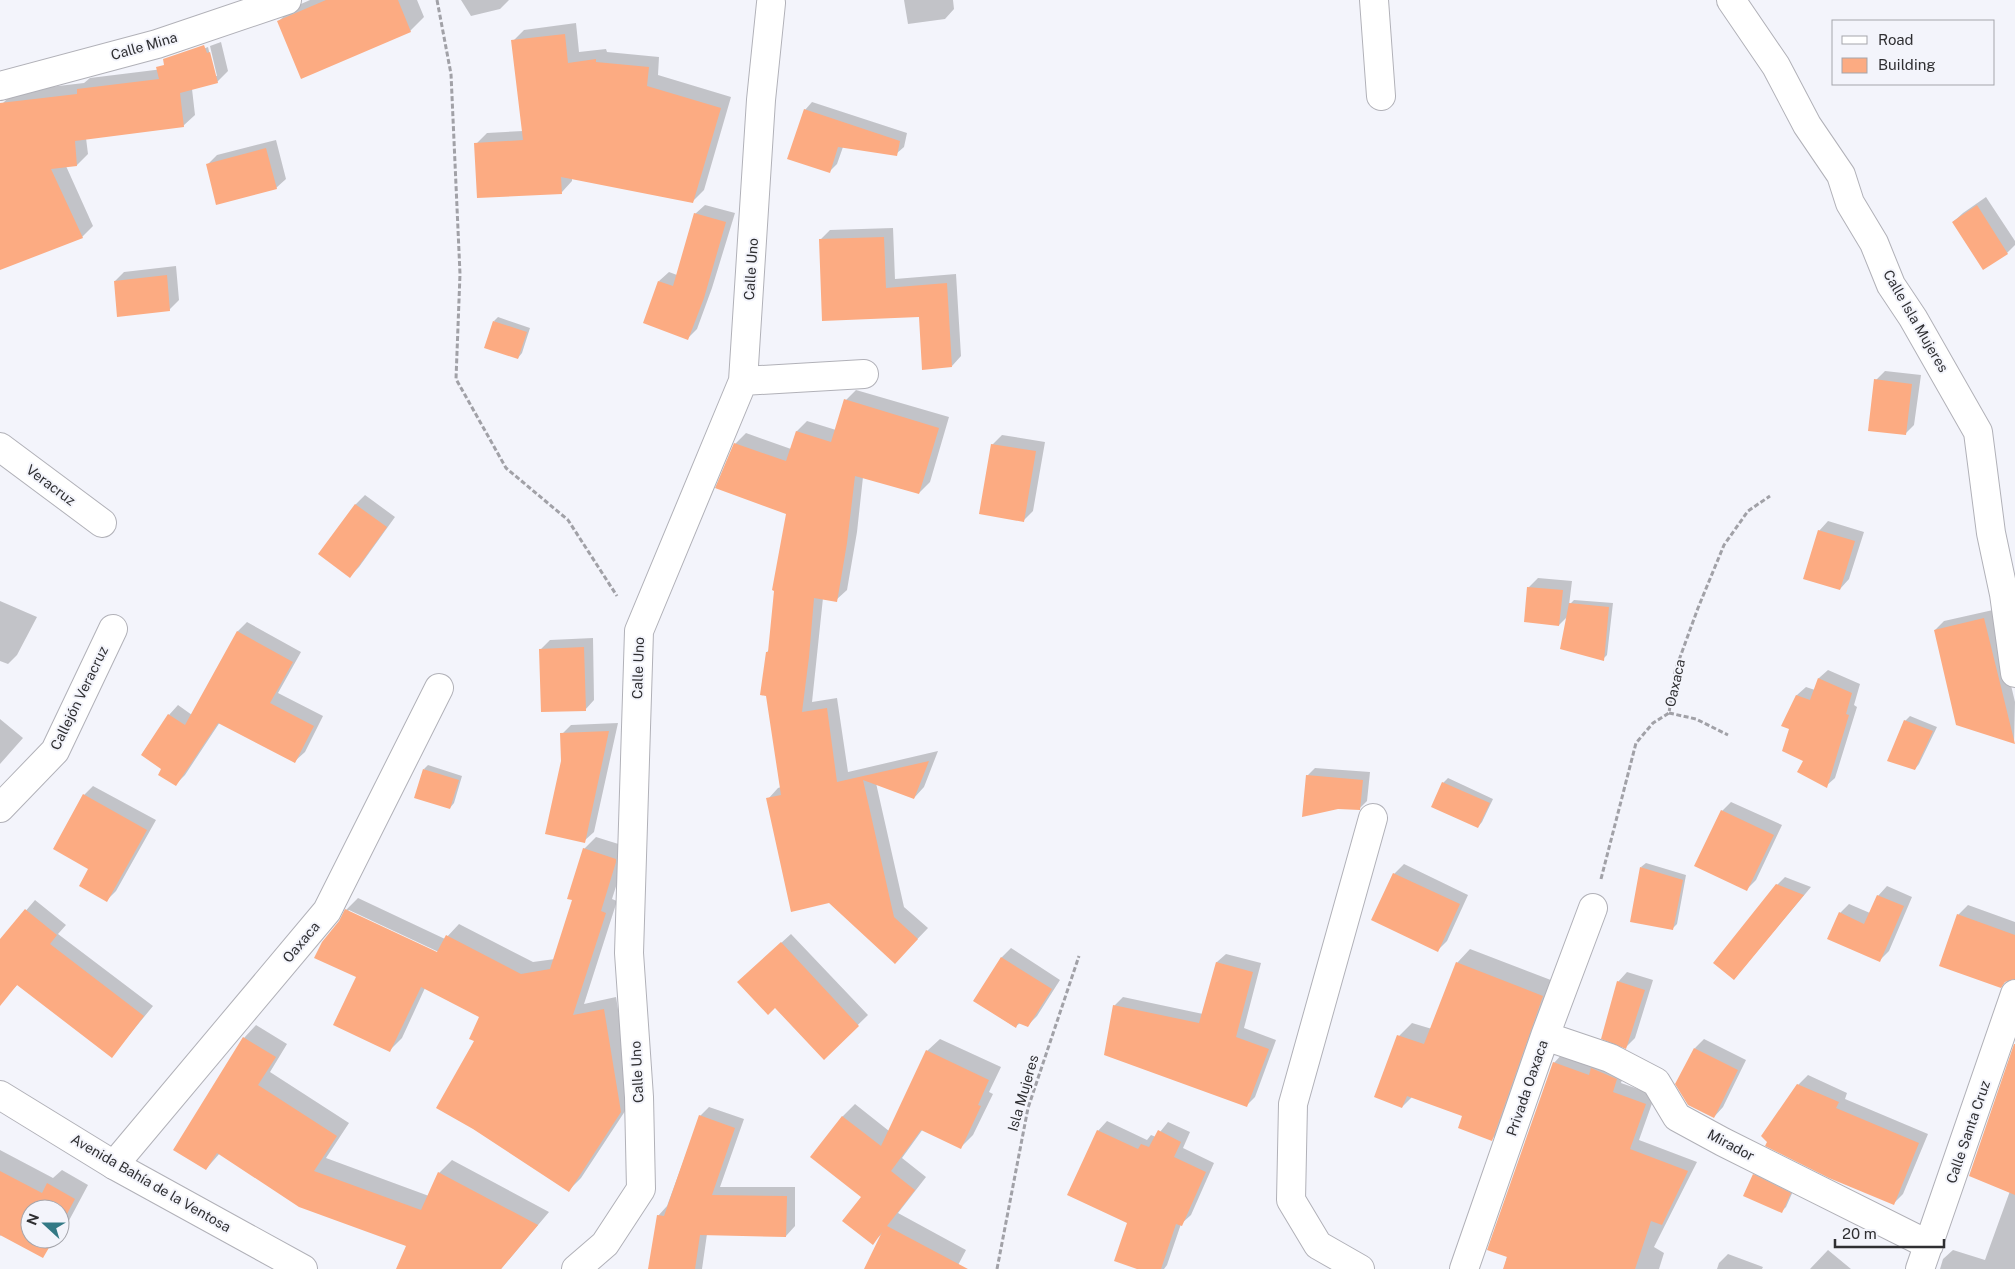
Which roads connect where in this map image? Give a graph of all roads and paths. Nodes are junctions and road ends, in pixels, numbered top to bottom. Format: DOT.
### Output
graph roads {
  1 [pos="286,0"];
  2 [pos="437,0"];
  3 [pos="1374,0"];
  4 [pos="1731,0"];
  5 [pos="771,3"];
  6 [pos="0,86"];
  7 [pos="1381,96"];
  8 [pos="864,374"];
  9 [pos="744,381"];
  10 [pos="0,447"];
  11 [pos="1770,496"];
  12 [pos="102,523"];
  13 [pos="113,629"];
  14 [pos="639,631"];
  15 [pos="2015,673"];
  16 [pos="439,688"];
  17 [pos="1669,713"];
  18 [pos="1728,735"];
  19 [pos="0,808"];
  20 [pos="1373,818"];
  21 [pos="1593,908"];
  22 [pos="1079,956"];
  23 [pos="2015,994"];
  24 [pos="1545,1036"];
  25 [pos="0,1094"];
  26 [pos="114,1165"];
  27 [pos="1924,1257"];
  28 [pos="303,1269"];
  29 [pos="576,1269"];
  30 [pos="997,1269"];
  31 [pos="1360,1269"];
  32 [pos="1464,1269"];
  1 -- 6 [label="street, Calle Mina"];
  2 -- 14 [label="path"];
  3 -- 7 [label="street"];
  4 -- 15 [label="street, Calle Isla Mujeres"];
  5 -- 9 [label="street, Calle Uno"];
  8 -- 9 [label="street"];
  9 -- 14 [label="street, Calle Uno"];
  10 -- 12 [label="street, Veracruz"];
  11 -- 17 [label="path, Oaxaca"];
  13 -- 19 [label="street, Callejón Veracruz"];
  14 -- 29 [label="street, Calle Uno"];
  16 -- 26 [label="street, Oaxaca"];
  17 -- 18 [label="path"];
  17 -- 21 [label="path, Oaxaca"];
  20 -- 31 [label="street"];
  21 -- 24 [label="street, Privada Oaxaca"];
  22 -- 30 [label="path, Isla Mujeres"];
  23 -- 27 [label="street, Calle Santa Cruz"];
  24 -- 27 [label="street, Mirador"];
  24 -- 32 [label="street, Privada Oaxaca"];
  25 -- 26 [label="street, Avenida Bahía de la Ventosa"];
  26 -- 28 [label="street, Avenida Bahía de la Ventosa"];
}
